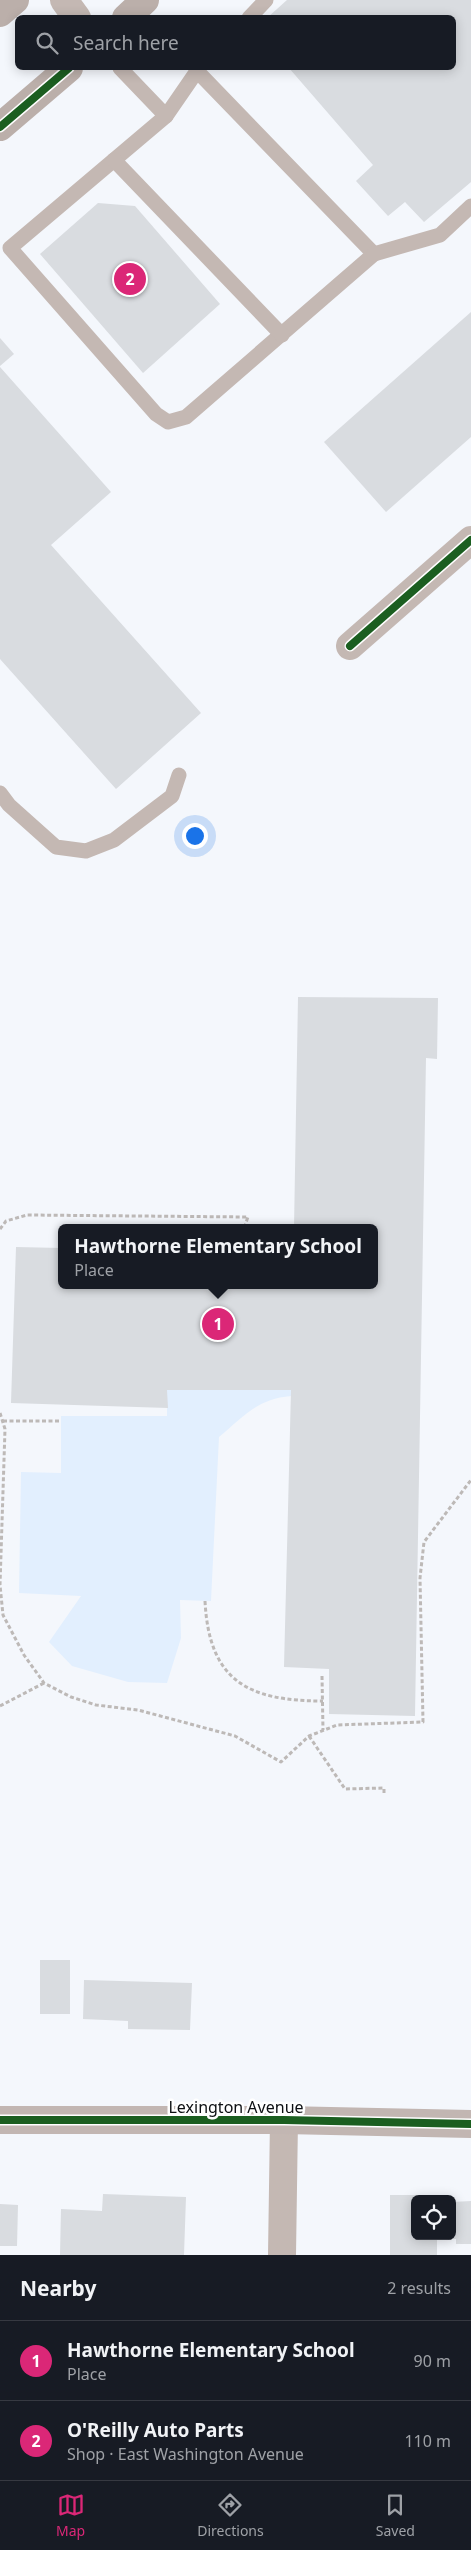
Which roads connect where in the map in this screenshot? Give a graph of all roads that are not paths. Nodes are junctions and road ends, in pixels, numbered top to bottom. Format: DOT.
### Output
graph roads {
  1 [pos="15,0"];
  2 [pos="64,0"];
  3 [pos="145,0"];
  4 [pos="266,0"];
  5 [pos="0,13"];
  6 [pos="75,15"];
  7 [pos="129,15"];
  8 [pos="252,15"];
  9 [pos="67,70"];
  10 [pos="122,70"];
  11 [pos="199,70"];
  12 [pos="166,116"];
  13 [pos="0,126"];
  14 [pos="114,160"];
  15 [pos="471,206"];
  16 [pos="374,254"];
  17 [pos="282,335"];
  18 [pos="471,540"];
  19 [pos="350,646"];
  20 [pos="179,774"];
  21 [pos="0,793"];
  22 [pos="0,2120"];
  23 [pos="284,2120"];
  24 [pos="471,2124"];
  25 [pos="282,2255"];
  1 -- 5 [label="main road"];
  2 -- 6 [label="street"];
  3 -- 7 [label="main road"];
  4 -- 8 [label="lane"];
  9 -- 13 [label="main road"];
  10 -- 12 [label="lane"];
  11 -- 12 [label="lane"];
  11 -- 16 [label="lane"];
  12 -- 14 [label="lane"];
  14 -- 17 [label="lane"];
  14 -- 17 [label="lane"];
  15 -- 16 [label="lane"];
  16 -- 17 [label="lane"];
  18 -- 19 [label="street"];
  20 -- 21 [label="lane"];
  22 -- 23 [label="street, Lexington Avenue"];
  23 -- 24 [label="street, Lexington Avenue"];
  23 -- 25 [label="street"];
}
